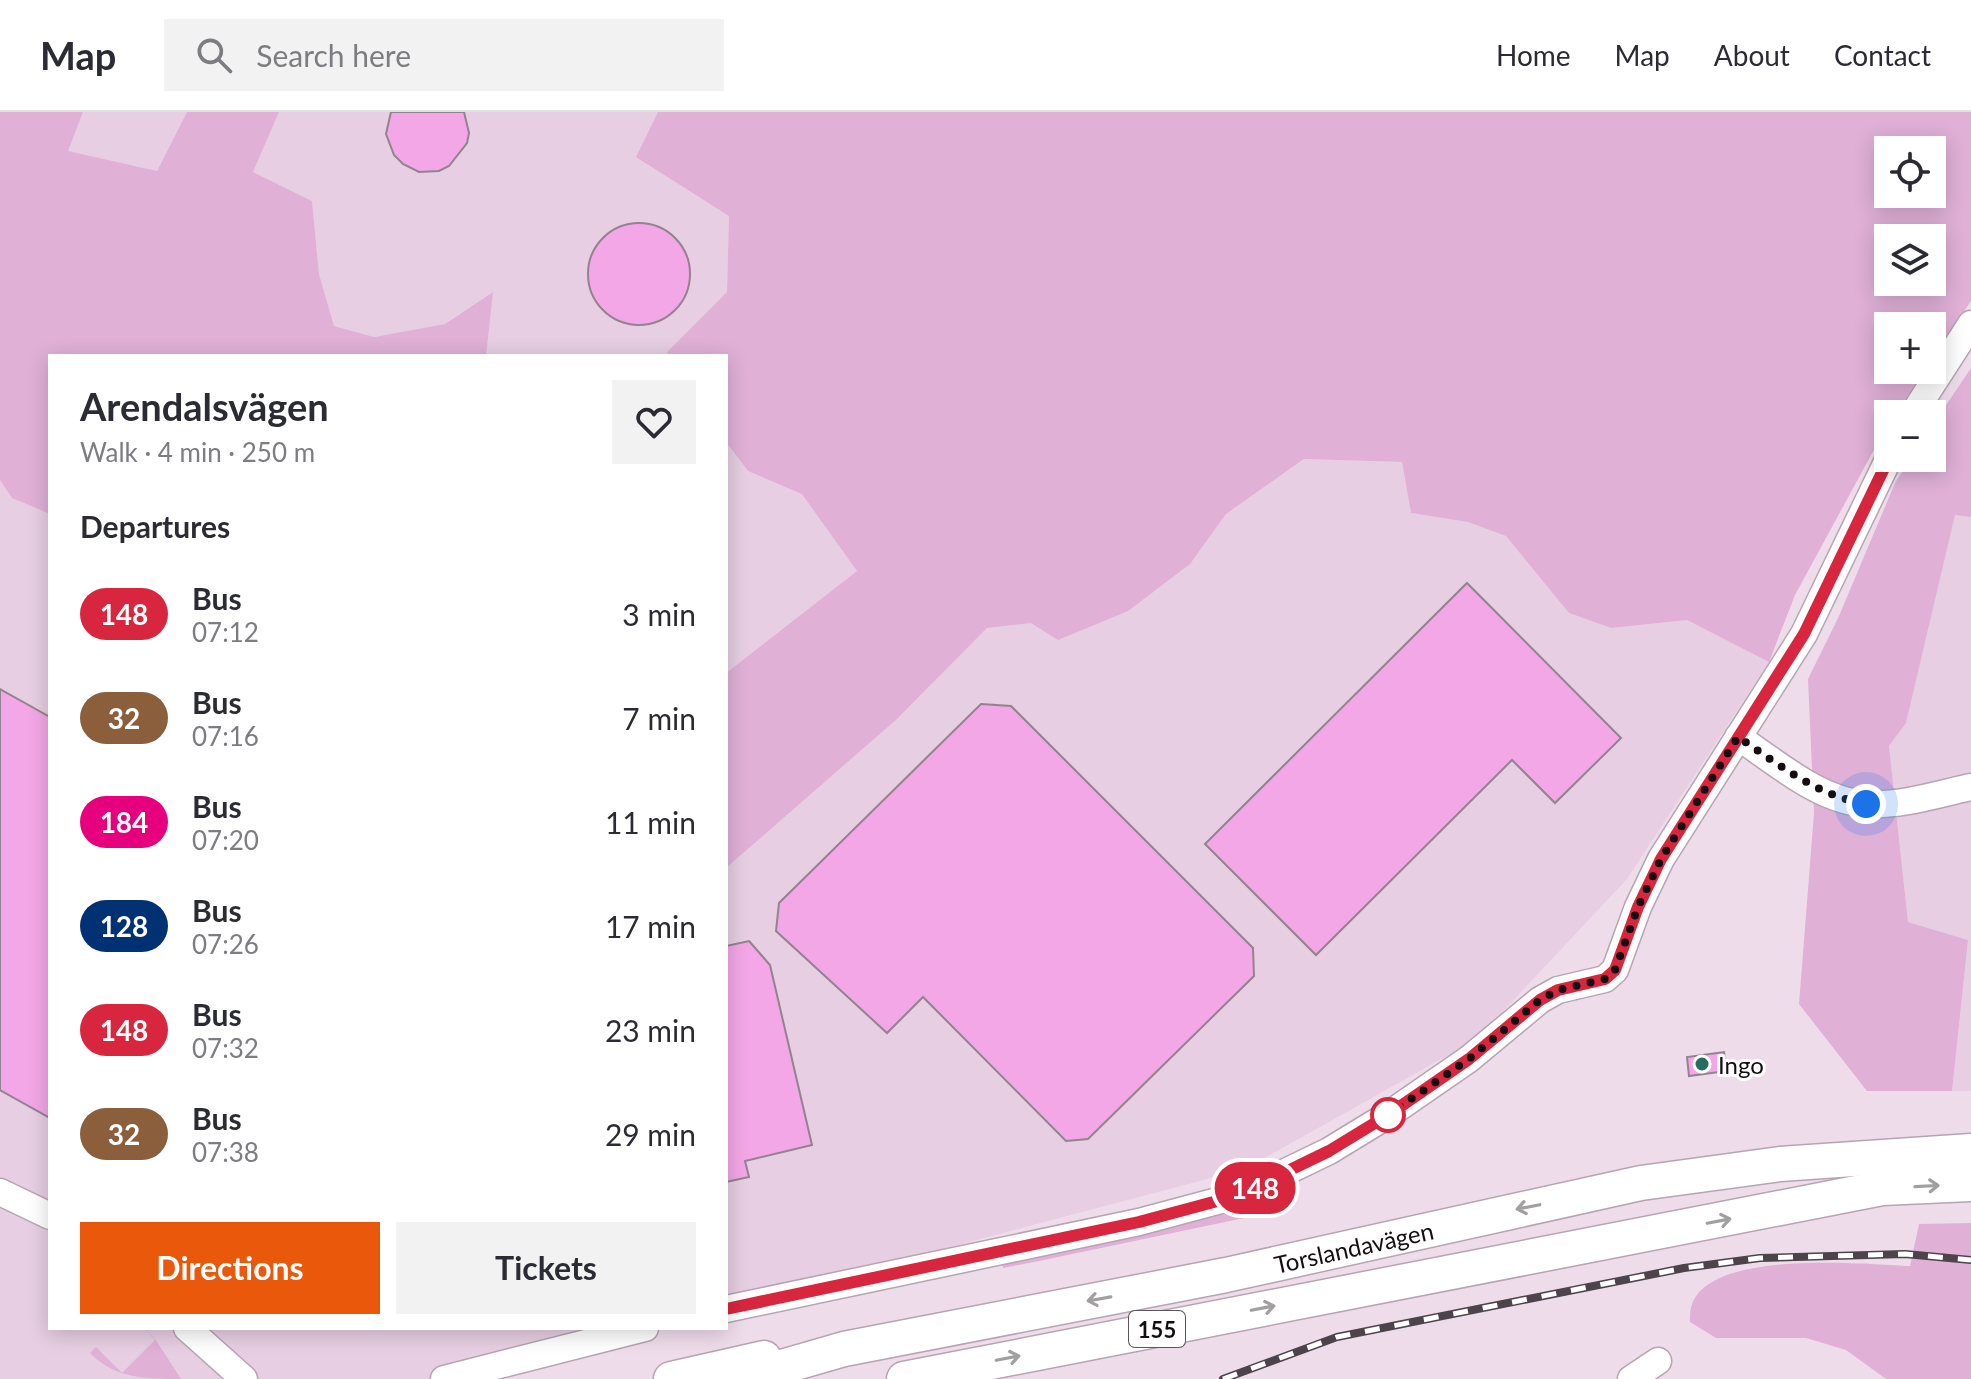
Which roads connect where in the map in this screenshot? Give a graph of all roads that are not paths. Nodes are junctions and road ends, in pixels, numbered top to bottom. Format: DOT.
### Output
graph roads {
  1 [pos="1971,324"];
  2 [pos="1922,400"];
  3 [pos="1882,472"];
  4 [pos="1738,737"];
  5 [pos="1971,787"];
  6 [pos="1971,1151"];
  7 [pos="1971,1184"];
  8 [pos="0,1192"];
  9 [pos="48,1215"];
  10 [pos="728,1309"];
  11 [pos="189,1330"];
  12 [pos="637,1330"];
  13 [pos="844,1349"];
  14 [pos="1658,1361"];
  15 [pos="244,1379"];
  16 [pos="444,1379"];
  17 [pos="671,1379"];
  18 [pos="740,1379"];
  19 [pos="904,1379"];
  20 [pos="1631,1379"];
  1 -- 2 [label="street"];
  3 -- 4 [label="street"];
  4 -- 5 [label="street"];
  4 -- 10 [label="street"];
  6 -- 13 [label="main road, Torslandavägen / 155, one-way"];
  19 -- 7 [label="main road, Torslandavägen / 155, one-way"];
  8 -- 9 [label="street"];
  11 -- 15 [label="street"];
  12 -- 16 [label="street"];
  13 -- 17 [label="main road"];
  13 -- 18 [label="main road, Torslandavägen / 155"];
  14 -- 20 [label="street"];
}
